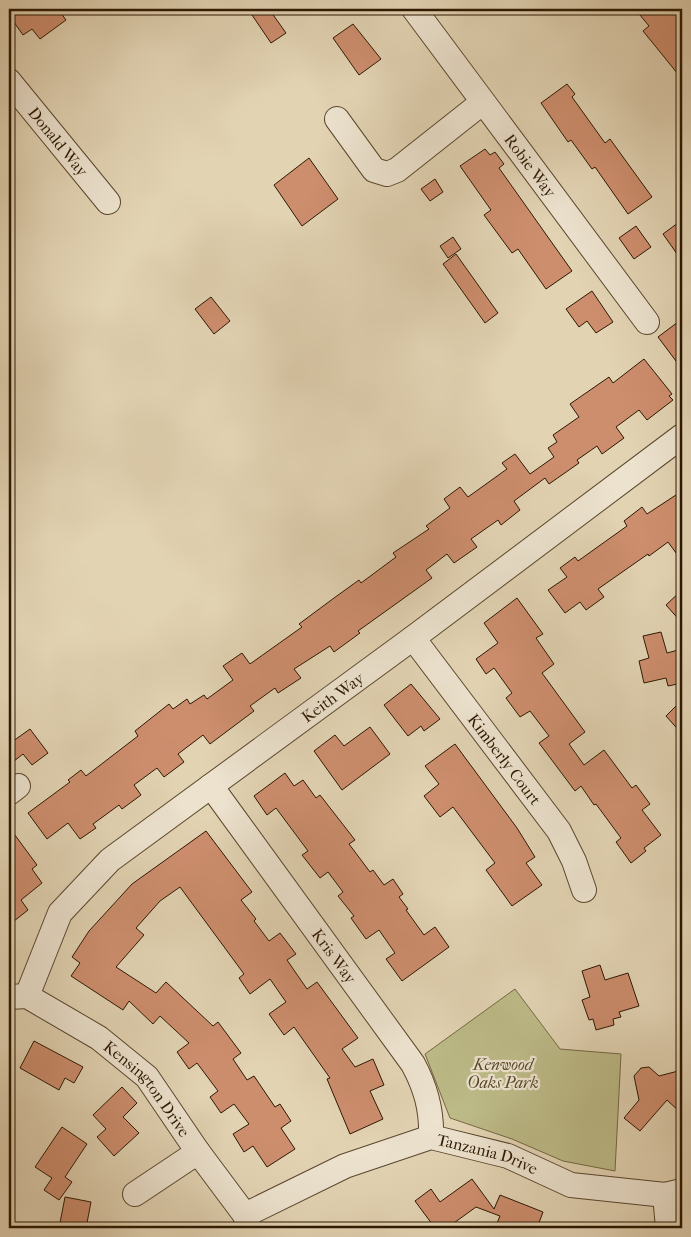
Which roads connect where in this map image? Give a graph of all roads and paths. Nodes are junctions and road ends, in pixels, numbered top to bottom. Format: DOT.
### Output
graph roads {
  1 [pos="414,9"];
  2 [pos="9,81"];
  3 [pos="483,102"];
  4 [pos="337,119"];
  5 [pos="108,202"];
  6 [pos="648,322"];
  7 [pos="682,436"];
  8 [pos="413,638"];
  9 [pos="211,786"];
  10 [pos="584,890"];
  11 [pos="18,996"];
  12 [pos="431,1137"];
  13 [pos="198,1152"];
  14 [pos="673,1193"];
  15 [pos="135,1194"];
  16 [pos="247,1222"];
  17 [pos="668,1228"];
  1 -- 3 [label="street, Robie Way"];
  2 -- 5 [label="street, Donald Way"];
  3 -- 4 [label="street"];
  3 -- 6 [label="street, Robie Way"];
  7 -- 8 [label="street, Keith Way"];
  8 -- 9 [label="street, Keith Way"];
  8 -- 10 [label="street, Kimberly Court"];
  9 -- 11 [label="street, Keith Way"];
  9 -- 12 [label="street, Kris Way"];
  11 -- 13 [label="street, Kensington Drive"];
  12 -- 14 [label="street, Tanzania Drive"];
  12 -- 16 [label="street, Tanzania Drive"];
  13 -- 15 [label="street"];
  13 -- 16 [label="street, Kensington Drive"];
  14 -- 17 [label="street"];
}
